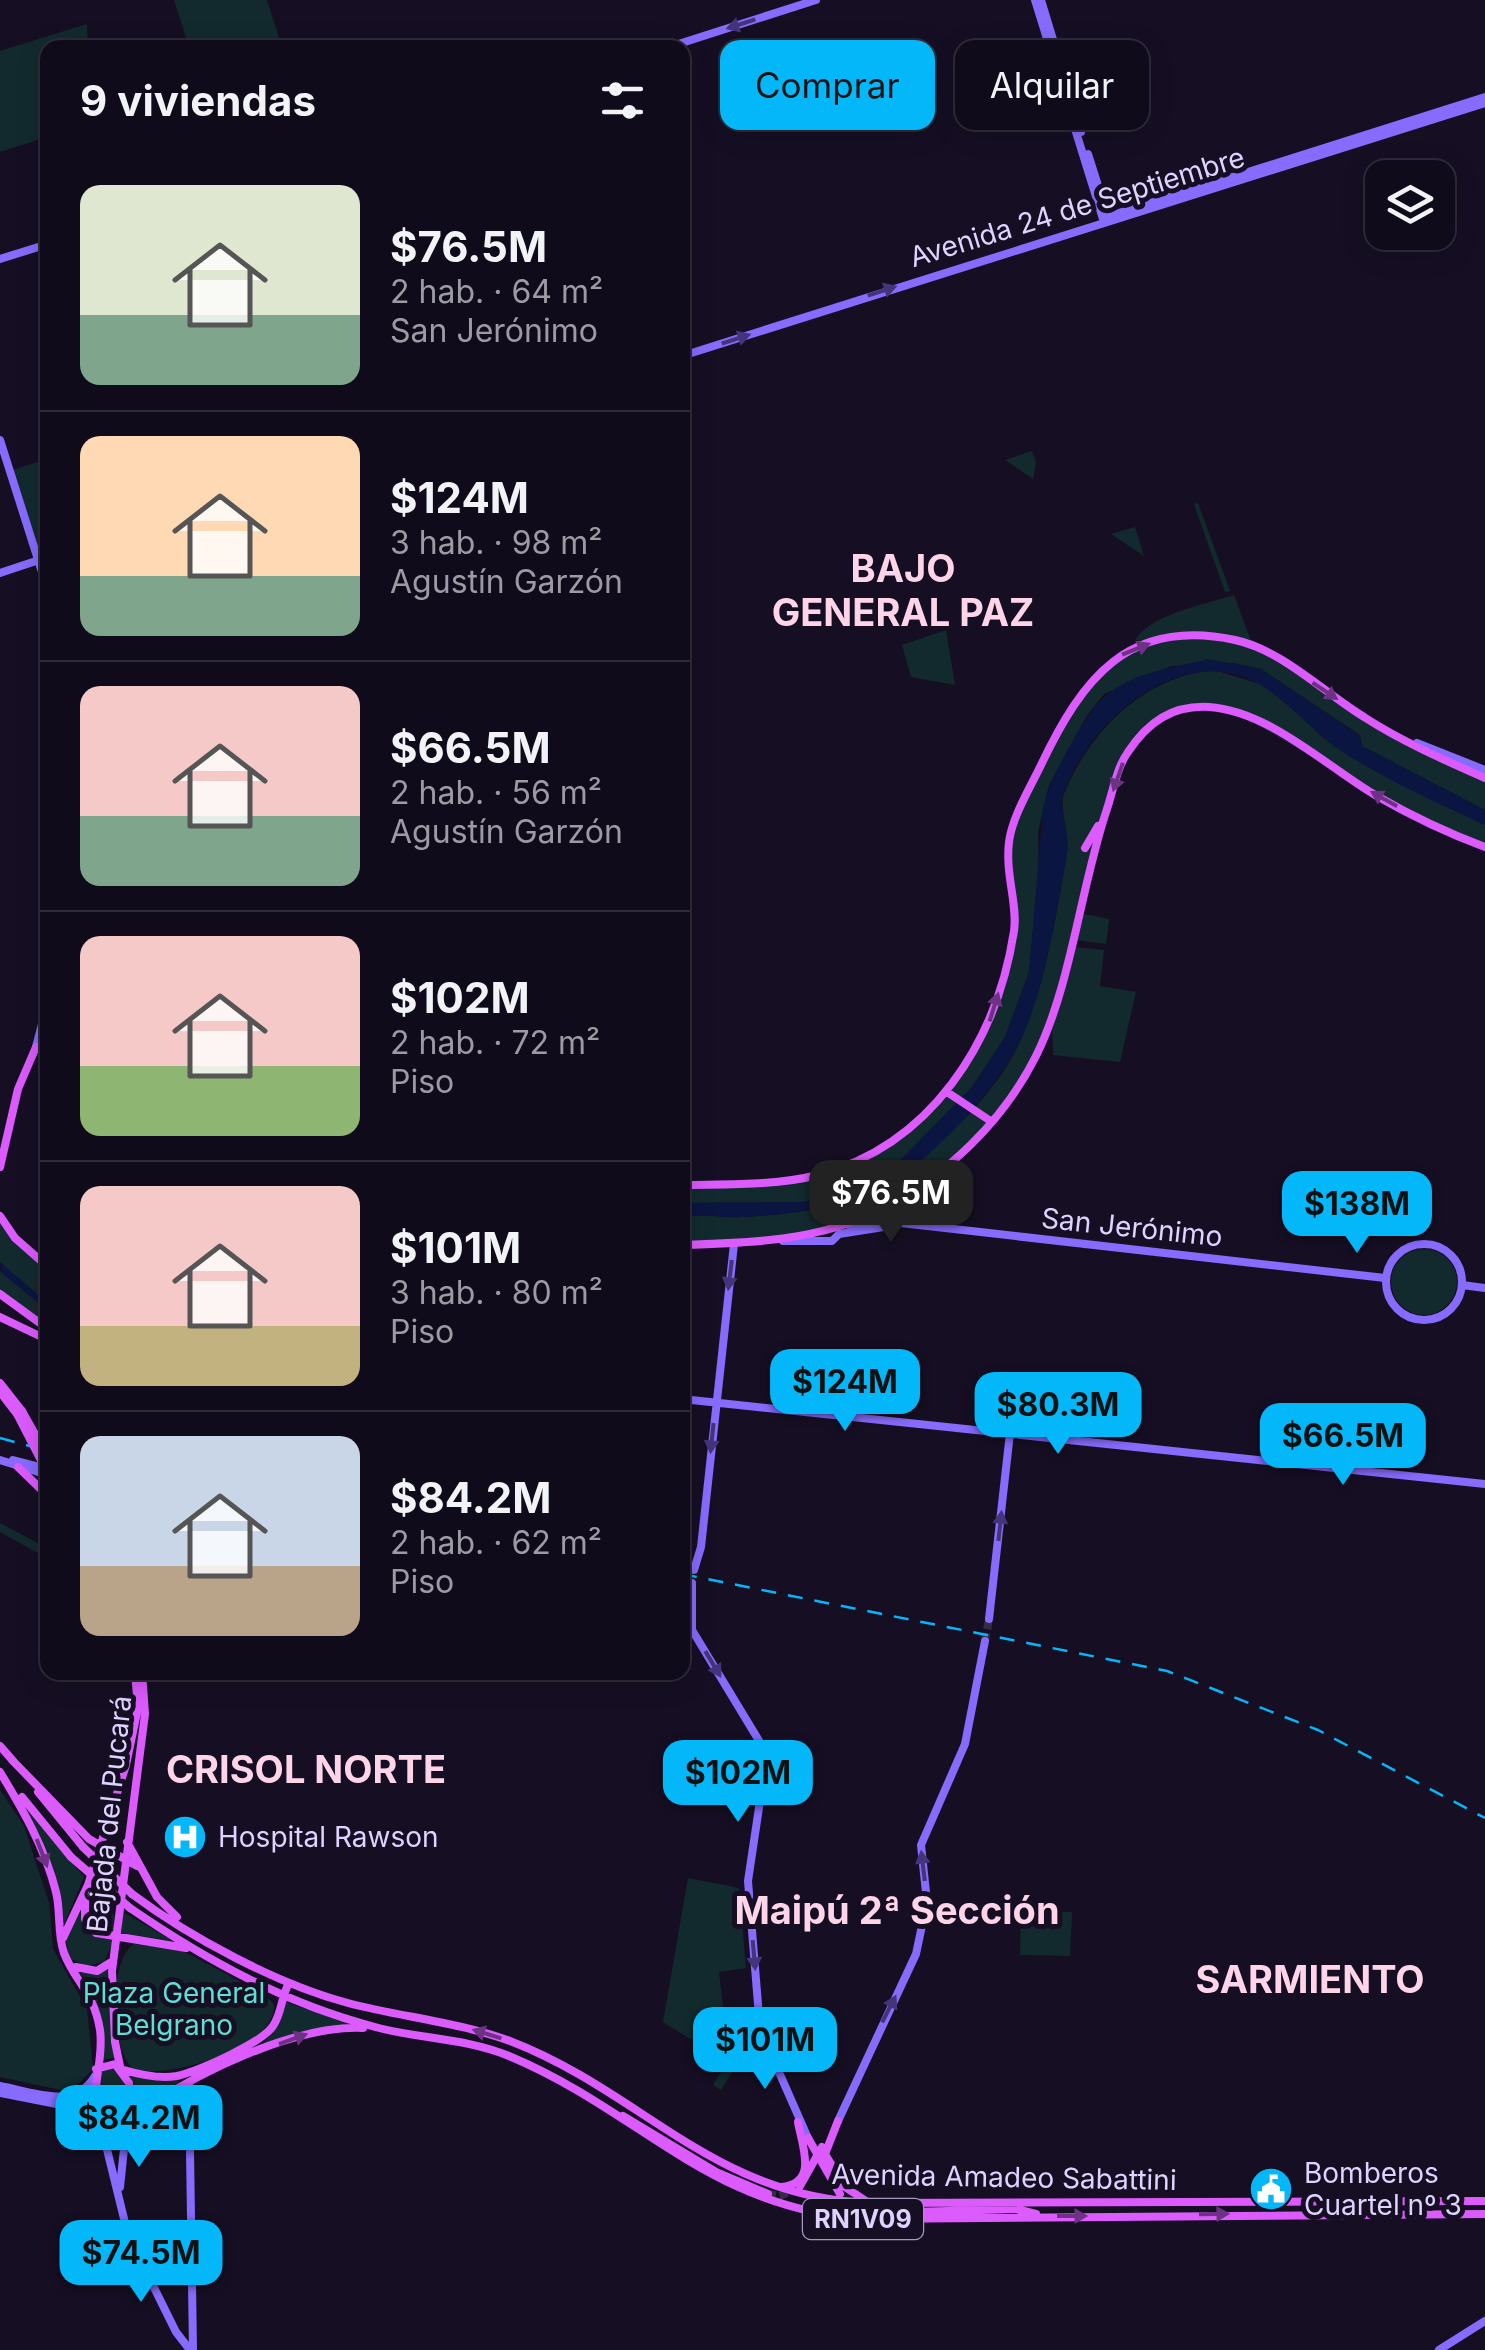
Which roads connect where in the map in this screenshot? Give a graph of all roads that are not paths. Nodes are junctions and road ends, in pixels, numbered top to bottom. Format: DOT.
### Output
graph roads {
  1 [pos="816,0"];
  2 [pos="1038,0"];
  3 [pos="690,40"];
  4 [pos="1485,100"];
  5 [pos="1108,218"];
  6 [pos="40,246"];
  7 [pos="0,258"];
  8 [pos="690,353"];
  9 [pos="0,440"];
  10 [pos="40,550"];
  11 [pos="40,559"];
  12 [pos="0,573"];
  13 [pos="1485,774"];
  14 [pos="1105,813"];
  15 [pos="1485,847"];
  16 [pos="1085,848"];
  17 [pos="40,1032"];
  18 [pos="951,1094"];
  19 [pos="990,1120"];
  20 [pos="1,1165"];
  21 [pos="690,1185"];
  22 [pos="0,1216"];
  23 [pos="835,1228"];
  24 [pos="934,1228"];
  25 [pos="779,1241"];
  26 [pos="734,1244"];
  27 [pos="690,1245"];
  28 [pos="40,1259"];
  29 [pos="1386,1278"];
  30 [pos="1462,1285"];
  31 [pos="1485,1288"];
  32 [pos="0,1294"];
  33 [pos="0,1317"];
  34 [pos="40,1323"];
  35 [pos="40,1336"];
  36 [pos="0,1383"];
  37 [pos="0,1392"];
  38 [pos="690,1400"];
  39 [pos="715,1402"];
  40 [pos="20,1412"];
  41 [pos="1010,1432"];
  42 [pos="40,1444"];
  43 [pos="0,1458"];
  44 [pos="40,1458"];
  45 [pos="18,1466"];
  46 [pos="40,1470"];
  47 [pos="40,1471"];
  48 [pos="39,1484"];
  49 [pos="1485,1484"];
  50 [pos="694,1570"];
  51 [pos="692,1583"];
  52 [pos="989,1620"];
  53 [pos="985,1641"];
  54 [pos="139,1680"];
  55 [pos="140,1680"];
  56 [pos="0,1746"];
  57 [pos="12,1760"];
  58 [pos="0,1771"];
  59 [pos="106,1820"];
  60 [pos="78,1829"];
  61 [pos="126,1840"];
  62 [pos="99,1845"];
  63 [pos="124,1856"];
  64 [pos="138,1868"];
  65 [pos="88,1886"];
  66 [pos="120,1938"];
  67 [pos="62,1942"];
  68 [pos="209,1958"];
  69 [pos="115,1959"];
  70 [pos="244,1960"];
  71 [pos="72,1965"];
  72 [pos="290,1982"];
  73 [pos="282,1996"];
  74 [pos="381,2029"];
  75 [pos="122,2068"];
  76 [pos="95,2072"];
  77 [pos="182,2074"];
  78 [pos="189,2084"];
  79 [pos="0,2089"];
  80 [pos="592,2102"];
  81 [pos="838,2121"];
  82 [pos="798,2122"];
  83 [pos="101,2126"];
  84 [pos="128,2126"];
  85 [pos="817,2157"];
  86 [pos="800,2186"];
  87 [pos="770,2190"];
  88 [pos="840,2194"];
  89 [pos="1485,2201"];
  90 [pos="872,2203"];
  91 [pos="120,2206"];
  92 [pos="879,2212"];
  93 [pos="1485,2214"];
  94 [pos="1040,2216"];
  95 [pos="1485,2321"];
  96 [pos="192,2350"];
  97 [pos="1439,2350"];
  1 -- 3 [label="main road, one-way"];
  2 -- 5 [label="main road"];
  4 -- 5 [label="main road, Avenida 24 de Septiembre"];
  8 -- 5 [label="main road, Avenida 24 de Septiembre, one-way"];
  6 -- 7 [label="main road"];
  9 -- 10 [label="main road"];
  11 -- 12 [label="main road"];
  18 -- 13 [label="main road, one-way"];
  15 -- 14 [label="main road, one-way"];
  14 -- 16 [label="main road"];
  14 -- 19 [label="main road"];
  17 -- 20 [label="main road"];
  18 -- 19 [label="main road"];
  18 -- 21 [label="main road"];
  19 -- 23 [label="main road"];
  22 -- 28 [label="main road"];
  23 -- 24 [label="main road, San Jerónimo"];
  23 -- 25 [label="main road"];
  24 -- 25 [label="main road, San Jerónimo"];
  24 -- 29 [label="main road, San Jerónimo"];
  25 -- 26 [label="main road"];
  26 -- 27 [label="main road"];
  26 -- 39 [label="main road, one-way"];
  29 -- 30 [label="main road"];
  29 -- 30 [label="main road"];
  30 -- 31 [label="main road"];
  32 -- 34 [label="main road"];
  33 -- 35 [label="main road"];
  36 -- 40 [label="main road"];
  37 -- 40 [label="main road"];
  38 -- 39 [label="main road"];
  39 -- 41 [label="main road"];
  39 -- 50 [label="main road, one-way"];
  40 -- 42 [label="main road, bridge"];
  40 -- 44 [label="main road, bridge"];
  41 -- 49 [label="main road"];
  52 -- 41 [label="main road, one-way"];
  43 -- 45 [label="main road"];
  43 -- 46 [label="main road"];
  45 -- 47 [label="main road"];
  45 -- 48 [label="main road"];
  51 -- 82 [label="main road, one-way"];
  81 -- 53 [label="main road, one-way"];
  54 -- 59 [label="main road, Bajada del Pucará"];
  55 -- 61 [label="main road, Bajada del Pucará"];
  56 -- 57 [label="main road, Avenida Amadeo Sabattini"];
  57 -- 60 [label="main road"];
  57 -- 70 [label="main road, Avenida Amadeo Sabattini, bridge"];
  58 -- 67 [label="main road, one-way"];
  58 -- 68 [label="main road, Avenida Amadeo Sabattini, bridge"];
  59 -- 60 [label="main road"];
  59 -- 62 [label="main road, Bajada del Pucará"];
  60 -- 62 [label="main road"];
  61 -- 63 [label="main road, Bajada del Pucará"];
  61 -- 64 [label="main road, RN1V09"];
  62 -- 63 [label="main road"];
  62 -- 65 [label="main road, Bajada del Pucará"];
  63 -- 64 [label="main road"];
  63 -- 66 [label="main road, Bajada del Pucará"];
  64 -- 70 [label="main road, RN1V09"];
  65 -- 66 [label="main road"];
  65 -- 67 [label="main road, Bajada del Pucará"];
  66 -- 68 [label="main road, RN1V09"];
  66 -- 69 [label="main road, Bajada del Pucará"];
  67 -- 71 [label="main road"];
  68 -- 73 [label="main road, Avenida Amadeo Sabattini / RN1V09"];
  69 -- 71 [label="main road"];
  69 -- 75 [label="main road, Bajada del Pucará"];
  70 -- 72 [label="main road, Avenida Amadeo Sabattini / RN1V09"];
  71 -- 76 [label="main road"];
  72 -- 73 [label="main road"];
  87 -- 72 [label="main road, Avenida Amadeo Sabattini / RN1V09, one-way"];
  73 -- 74 [label="main road, Avenida Amadeo Sabattini / RN1V09"];
  73 -- 77 [label="main road"];
  78 -- 74 [label="main road, one-way"];
  74 -- 80 [label="main road, Avenida Amadeo Sabattini / RN1V09"];
  75 -- 76 [label="main road"];
  75 -- 77 [label="main road"];
  75 -- 84 [label="main road, Bajada del Pucará"];
  76 -- 79 [label="main road"];
  76 -- 83 [label="main road"];
  77 -- 78 [label="main road"];
  78 -- 84 [label="main road"];
  78 -- 96 [label="main road"];
  79 -- 83 [label="main road"];
  80 -- 87 [label="main road"];
  80 -- 94 [label="main road, Avenida Amadeo Sabattini / RN1V09"];
  81 -- 85 [label="main road"];
  81 -- 90 [label="main road"];
  82 -- 85 [label="main road"];
  82 -- 87 [label="main road"];
  83 -- 84 [label="main road"];
  83 -- 91 [label="main road"];
  84 -- 91 [label="main road"];
  85 -- 86 [label="main road"];
  85 -- 88 [label="main road"];
  87 -- 90 [label="main road, Avenida Amadeo Sabattini / RN1V09"];
  89 -- 90 [label="main road, Avenida Amadeo Sabattini / RN1V09"];
  91 -- 96 [label="main road"];
  92 -- 94 [label="main road"];
  94 -- 93 [label="main road, Avenida Amadeo Sabattini / RN1V09, one-way"];
  95 -- 97 [label="main road"];
}
